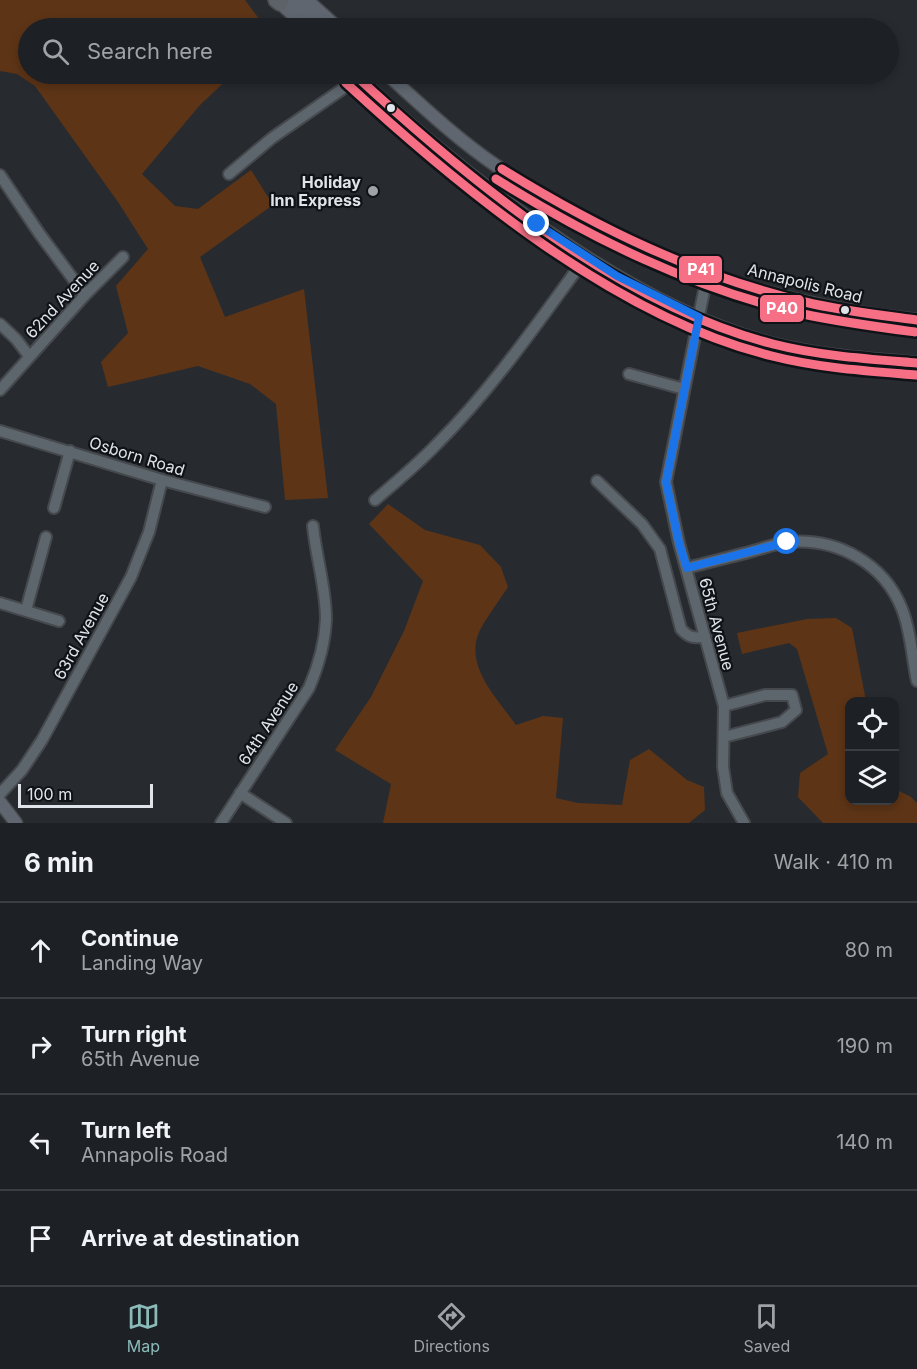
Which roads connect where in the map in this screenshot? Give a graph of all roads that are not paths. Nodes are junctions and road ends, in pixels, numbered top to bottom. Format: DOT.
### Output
graph roads {
  1 [pos="308,0"];
  2 [pos="282,1"];
  3 [pos="298,18"];
  4 [pos="308,18"];
  5 [pos="327,18"];
  6 [pos="347,84"];
  7 [pos="368,84"];
  8 [pos="398,84"];
  9 [pos="229,174"];
  10 [pos="0,175"];
  11 [pos="123,257"];
  12 [pos="586,257"];
  13 [pos="704,291"];
  14 [pos="85,295"];
  15 [pos="699,317"];
  16 [pos="917,320"];
  17 [pos="0,324"];
  18 [pos="30,356"];
  19 [pos="917,363"];
  20 [pos="629,374"];
  21 [pos="684,389"];
  22 [pos="0,390"];
  23 [pos="0,431"];
  24 [pos="70,451"];
  25 [pos="162,480"];
  26 [pos="597,481"];
  27 [pos="375,500"];
  28 [pos="265,507"];
  29 [pos="54,508"];
  30 [pos="313,526"];
  31 [pos="46,537"];
  32 [pos="679,543"];
  33 [pos="660,549"];
  34 [pos="687,568"];
  35 [pos="0,603"];
  36 [pos="26,610"];
  37 [pos="59,621"];
  38 [pos="705,637"];
  39 [pos="917,681"];
  40 [pos="724,706"];
  41 [pos="724,737"];
  42 [pos="240,793"];
  43 [pos="0,794"];
  44 [pos="0,802"];
  45 [pos="16,823"];
  46 [pos="221,823"];
  47 [pos="286,823"];
  48 [pos="744,823"];
  1 -- 5 [label="main road"];
  2 -- 3 [label="main road"];
  2 -- 4 [label="main road"];
  6 -- 9 [label="street"];
  7 -- 12 [label="main road"];
  8 -- 16 [label="main road, Annapolis Road"];
  10 -- 14 [label="street"];
  11 -- 14 [label="street, 62nd Avenue"];
  12 -- 15 [label="main road"];
  12 -- 27 [label="street"];
  13 -- 15 [label="street, 65th Avenue"];
  14 -- 18 [label="street, 62nd Avenue"];
  15 -- 19 [label="main road"];
  15 -- 21 [label="street, 65th Avenue"];
  17 -- 18 [label="street"];
  18 -- 22 [label="street, 62nd Avenue"];
  20 -- 21 [label="street"];
  21 -- 32 [label="street, 65th Avenue"];
  23 -- 24 [label="street, Osborn Road"];
  24 -- 25 [label="street, Osborn Road"];
  24 -- 29 [label="street"];
  25 -- 28 [label="street, Osborn Road"];
  25 -- 43 [label="street, 63rd Avenue"];
  26 -- 33 [label="street"];
  30 -- 42 [label="street, 64th Avenue"];
  31 -- 36 [label="street"];
  32 -- 33 [label="street"];
  32 -- 34 [label="street, 65th Avenue"];
  33 -- 38 [label="street"];
  34 -- 38 [label="street, 65th Avenue"];
  34 -- 39 [label="street"];
  35 -- 36 [label="street"];
  36 -- 37 [label="street"];
  38 -- 40 [label="street, 65th Avenue"];
  40 -- 41 [label="street, 65th Avenue"];
  40 -- 41 [label="street"];
  41 -- 48 [label="street, 65th Avenue"];
  42 -- 46 [label="street, 64th Avenue"];
  42 -- 47 [label="street"];
  44 -- 45 [label="main road"];
}
